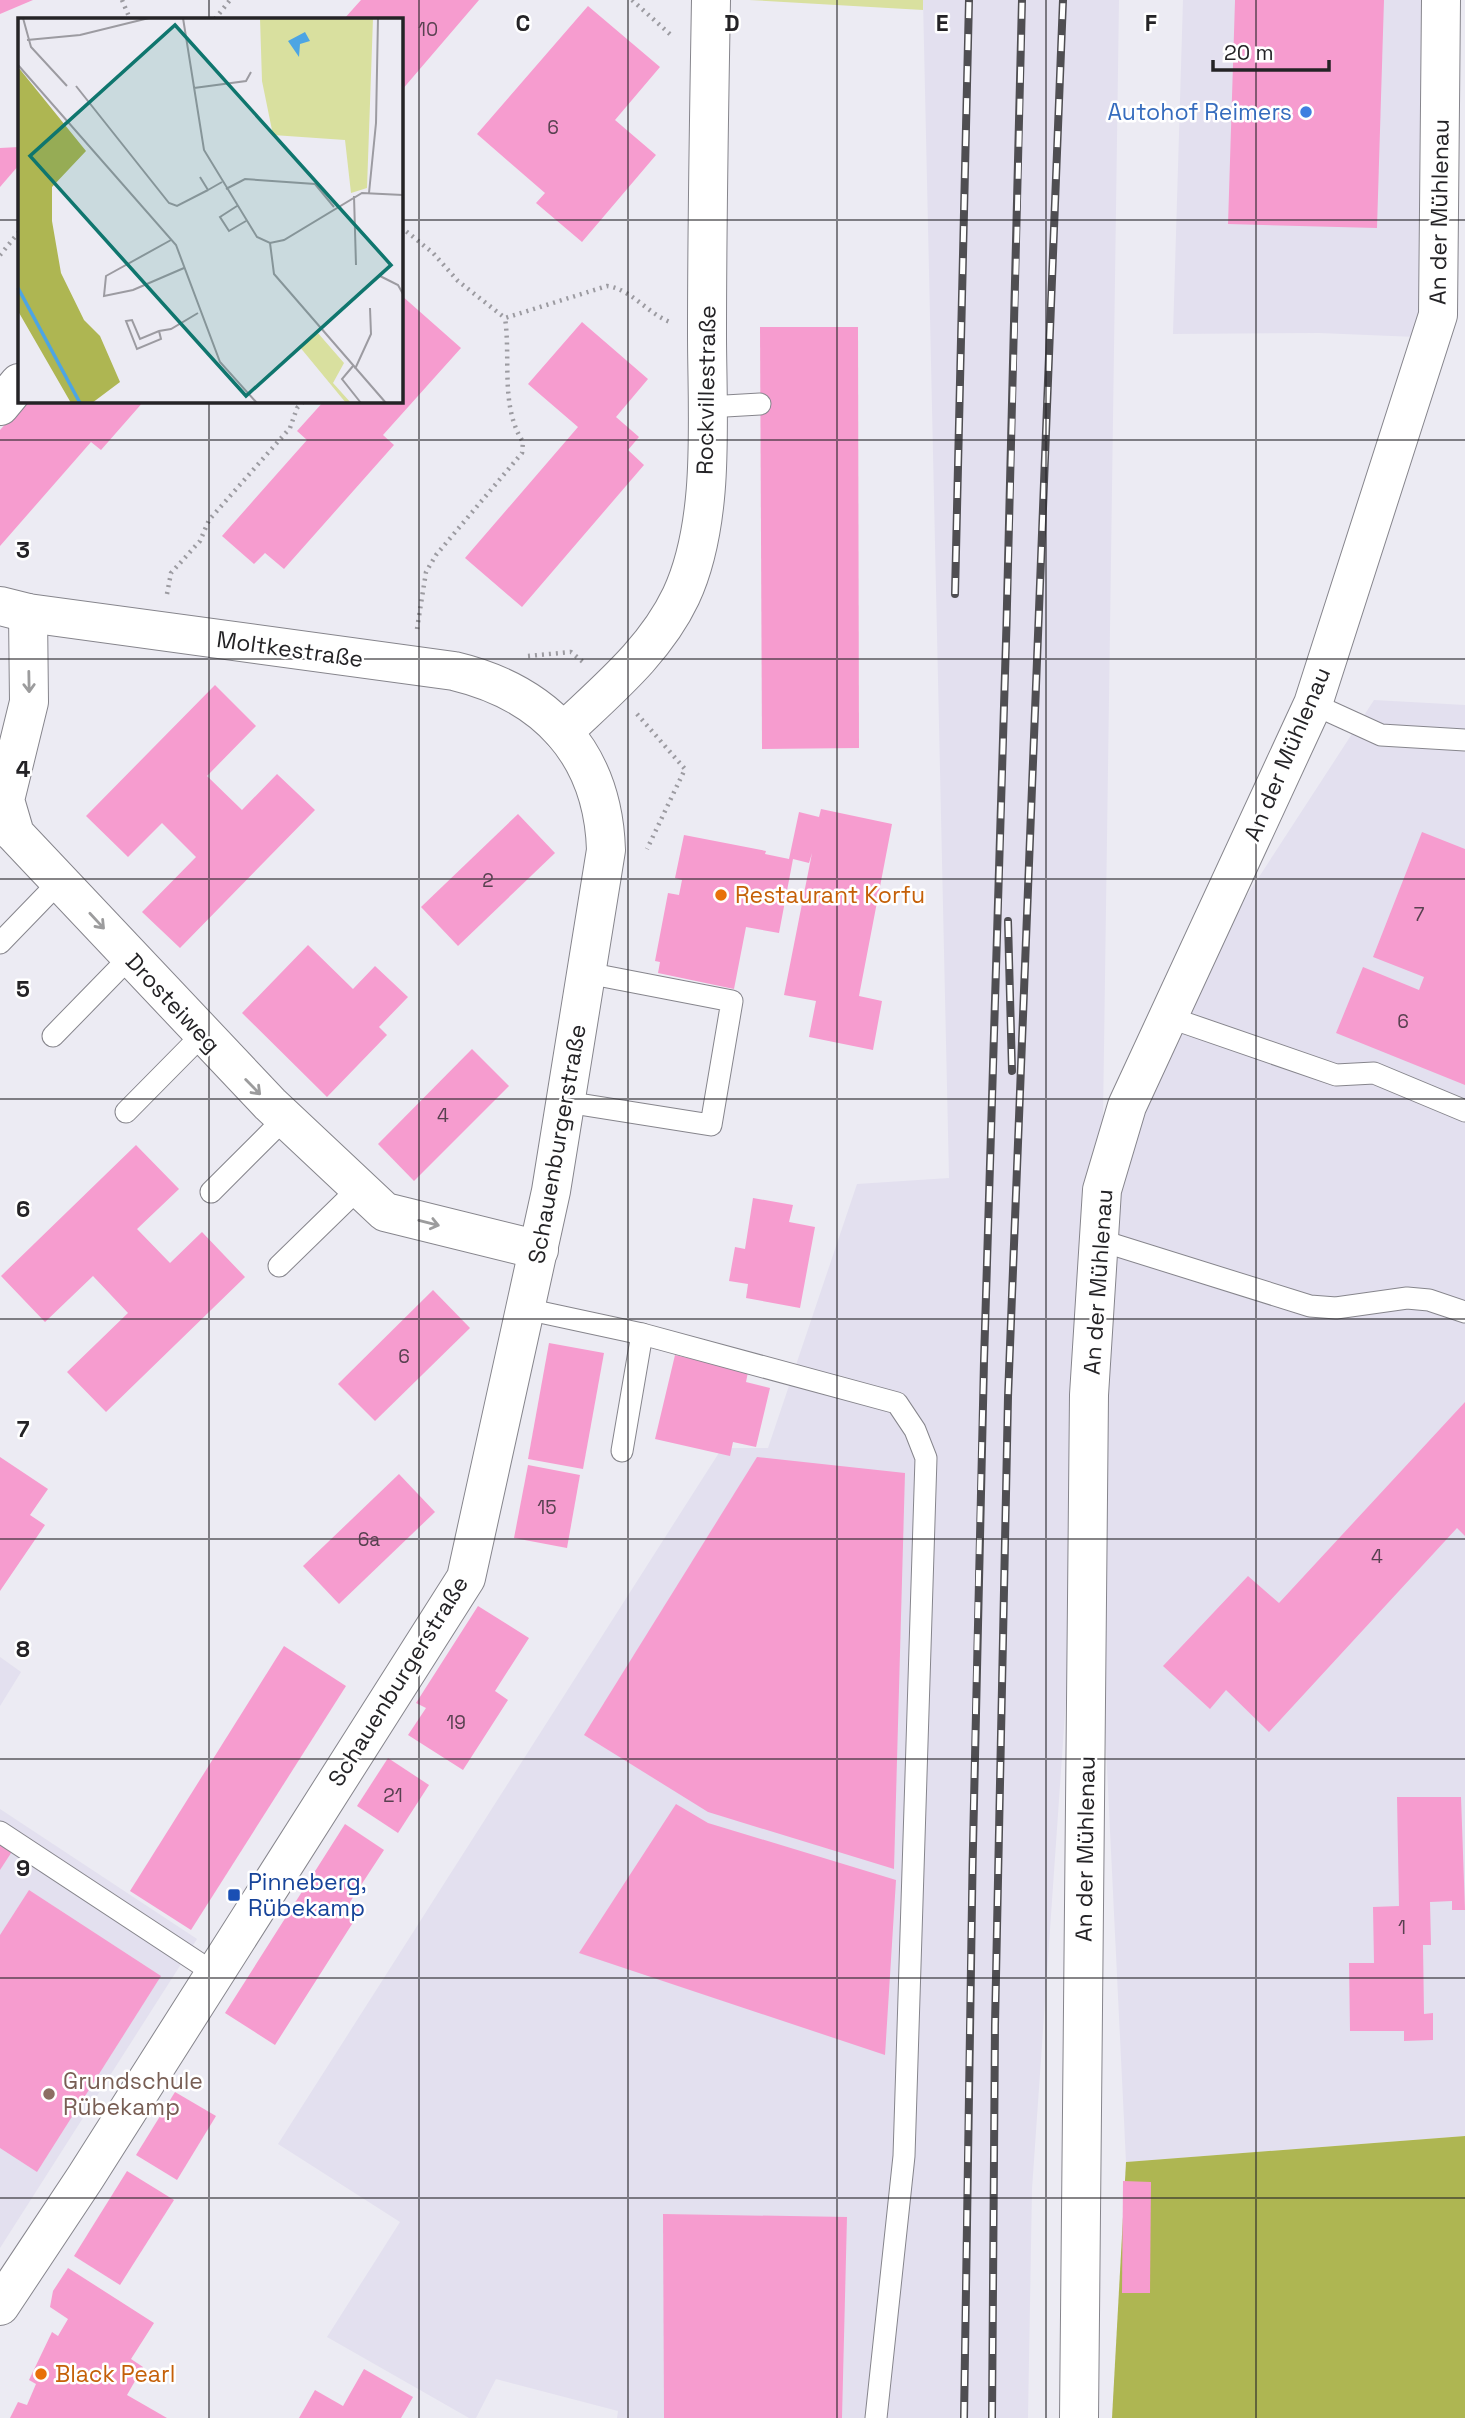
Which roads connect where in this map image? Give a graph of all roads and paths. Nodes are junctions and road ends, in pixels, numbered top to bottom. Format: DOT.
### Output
graph roads {
  1 [pos="122,0"];
  2 [pos="230,0"];
  3 [pos="710,0"];
  4 [pos="1441,0"];
  5 [pos="130,18"];
  6 [pos="216,18"];
  7 [pos="402,228"];
  8 [pos="18,233"];
  9 [pos="0,255"];
  10 [pos="505,318"];
  11 [pos="707,336"];
  12 [pos="18,384"];
  13 [pos="303,402"];
  14 [pos="760,404"];
  15 [pos="0,406"];
  16 [pos="708,407"];
  17 [pos="14,610"];
  18 [pos="161,631"];
  19 [pos="413,665"];
  20 [pos="1313,704"];
  21 [pos="563,732"];
  22 [pos="1465,740"];
  23 [pos="60,881"];
  24 [pos="0,943"];
  25 [pos="130,957"];
  26 [pos="587,974"];
  27 [pos="1168,1017"];
  28 [pos="203,1034"];
  29 [pos="53,1036"];
  30 [pos="566,1102"];
  31 [pos="1465,1111"];
  32 [pos="127,1112"];
  33 [pos="285,1118"];
  34 [pos="359,1188"];
  35 [pos="211,1192"];
  36 [pos="1099,1240"];
  37 [pos="539,1250"];
  38 [pos="279,1266"];
  39 [pos="526,1309"];
  40 [pos="1465,1312"];
  41 [pos="642,1334"];
  42 [pos="622,1451"];
  43 [pos="0,1832"];
  44 [pos="214,1973"];
  45 [pos="0,2306"];
  46 [pos="876,2418"];
  47 [pos="1079,2418"];
  1 -- 5 [label="path"];
  2 -- 6 [label="path"];
  3 -- 11 [label="street, Rockvillestraße"];
  4 -- 20 [label="street, An der Mühlenau"];
  7 -- 10 [label="path"];
  8 -- 9 [label="path"];
  10 -- 11 [label="path"];
  10 -- 19 [label="path"];
  11 -- 16 [label="street, Rockvillestraße"];
  12 -- 15 [label="street"];
  13 -- 18 [label="path"];
  14 -- 16 [label="lane"];
  16 -- 21 [label="street, Rockvillestraße"];
  17 -- 18 [label="street, Moltkestraße"];
  17 -- 23 [label="street, Drosteiweg, one-way"];
  18 -- 19 [label="street, Moltkestraße"];
  19 -- 21 [label="street, Moltkestraße"];
  20 -- 22 [label="lane"];
  20 -- 27 [label="street, An der Mühlenau"];
  21 -- 26 [label="street, Schauenburgerstraße"];
  23 -- 24 [label="lane"];
  23 -- 25 [label="street, Drosteiweg, one-way"];
  25 -- 28 [label="street, Drosteiweg"];
  25 -- 29 [label="lane"];
  26 -- 30 [label="street, Schauenburgerstraße"];
  26 -- 30 [label="lane"];
  27 -- 31 [label="lane"];
  27 -- 36 [label="street, An der Mühlenau"];
  28 -- 32 [label="lane"];
  28 -- 33 [label="street, Drosteiweg, one-way"];
  30 -- 37 [label="street, Schauenburgerstraße"];
  33 -- 34 [label="street, Drosteiweg"];
  33 -- 35 [label="lane"];
  34 -- 37 [label="street, Drosteiweg, one-way"];
  34 -- 38 [label="lane"];
  36 -- 40 [label="lane"];
  36 -- 47 [label="street, An der Mühlenau"];
  37 -- 39 [label="street, Schauenburgerstraße"];
  39 -- 41 [label="lane"];
  39 -- 44 [label="street, Schauenburgerstraße"];
  41 -- 42 [label="lane"];
  41 -- 46 [label="lane"];
  43 -- 44 [label="lane"];
  44 -- 45 [label="street, Schauenburgerstraße"];
}
